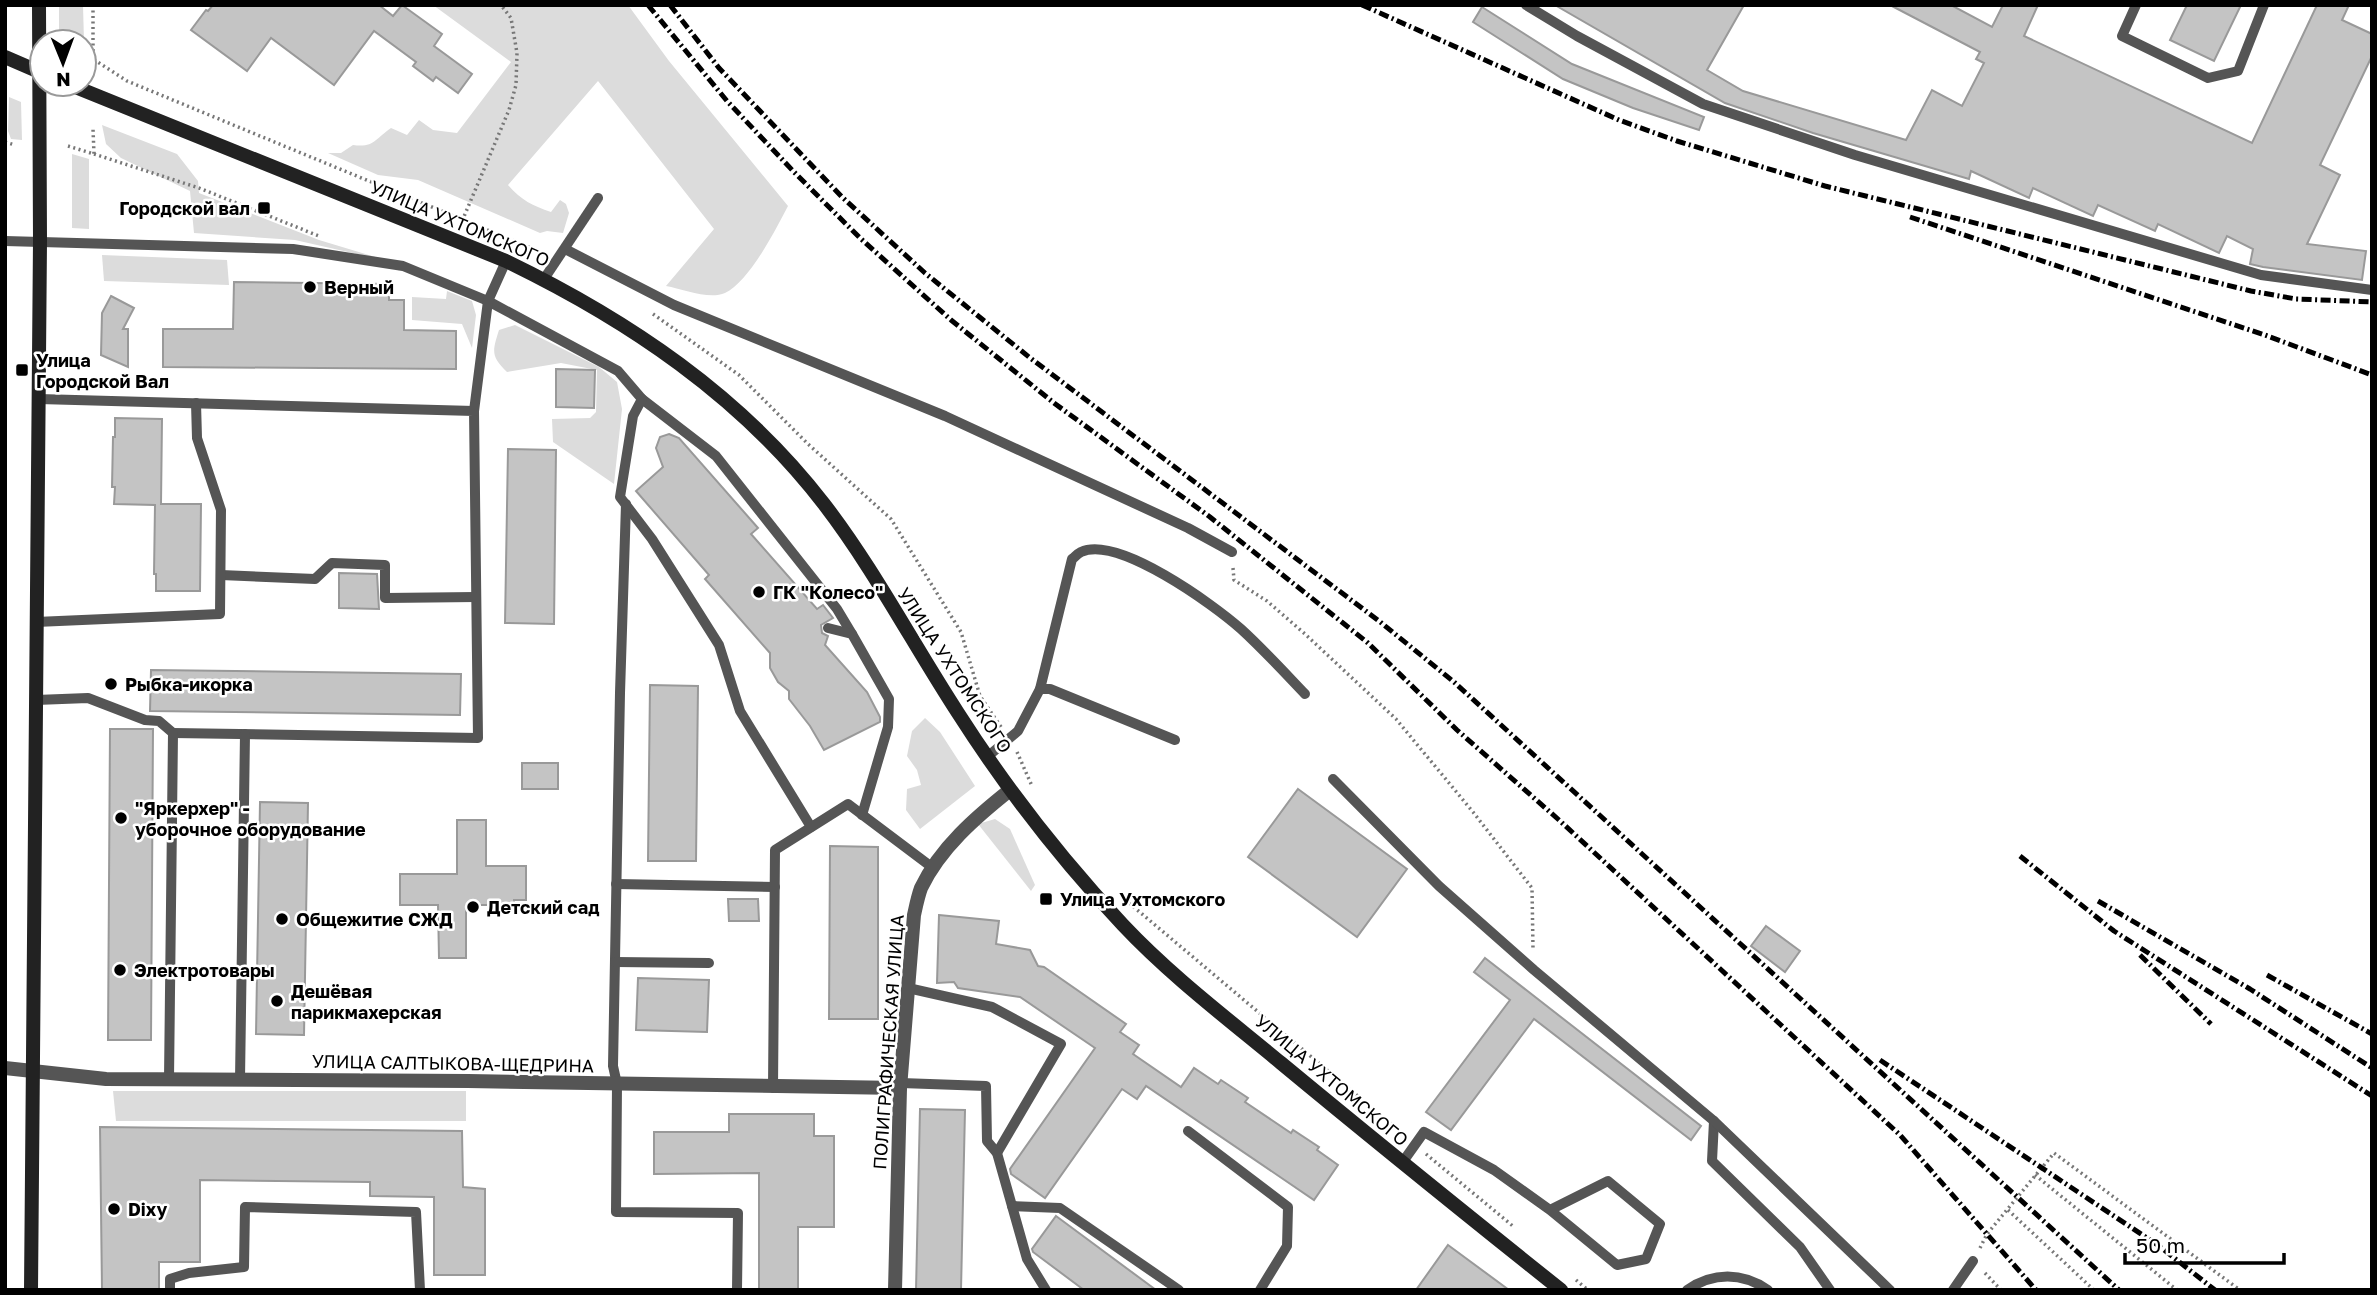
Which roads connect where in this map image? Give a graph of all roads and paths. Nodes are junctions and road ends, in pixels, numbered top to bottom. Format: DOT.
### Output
graph roads {
  1 [pos="39,5"];
  2 [pos="93,5"];
  3 [pos="501,5"];
  4 [pos="1526,5"];
  5 [pos="2136,5"];
  6 [pos="2264,5"];
  7 [pos="40,28"];
  8 [pos="93,28"];
  9 [pos="5,57"];
  10 [pos="28,67"];
  11 [pos="98,96"];
  12 [pos="41,98"];
  13 [pos="93,129"];
  14 [pos="5,142"];
  15 [pos="15,145"];
  16 [pos="68,146"];
  17 [pos="94,154"];
  18 [pos="598,198"];
  19 [pos="322,237"];
  20 [pos="454,240"];
  21 [pos="5,241"];
  22 [pos="40,241"];
  23 [pos="565,248"];
  24 [pos="506,261"];
  25 [pos="544,279"];
  26 [pos="2372,290"];
  27 [pos="488,301"];
  28 [pos="39,399"];
  29 [pos="642,399"];
  30 [pos="196,403"];
  31 [pos="474,411"];
  32 [pos="626,504"];
  33 [pos="1233,552"];
  34 [pos="221,575"];
  35 [pos="476,597"];
  36 [pos="36,622"];
  37 [pos="828,628"];
  38 [pos="852,634"];
  39 [pos="1040,689"];
  40 [pos="1306,694"];
  41 [pos="36,700"];
  42 [pos="173,733"];
  43 [pos="245,734"];
  44 [pos="1175,740"];
  45 [pos="987,757"];
  46 [pos="1333,779"];
  47 [pos="1010,790"];
  48 [pos="862,815"];
  49 [pos="811,827"];
  50 [pos="933,869"];
  51 [pos="616,884"];
  52 [pos="775,887"];
  53 [pos="615,962"];
  54 [pos="709,963"];
  55 [pos="1534,970"];
  56 [pos="908,988"];
  57 [pos="5,1068"];
  58 [pos="33,1072"];
  59 [pos="169,1079"];
  60 [pos="240,1080"];
  61 [pos="617,1084"];
  62 [pos="901,1086"];
  63 [pos="773,1088"];
  64 [pos="1714,1121"];
  65 [pos="1188,1131"];
  66 [pos="998,1153"];
  67 [pos="1402,1163"];
  68 [pos="2035,1175"];
  69 [pos="1012,1206"];
  70 [pos="2008,1209"];
  71 [pos="1550,1210"];
  72 [pos="1973,1261"];
  73 [pos="31,1290"];
  74 [pos="170,1290"];
  75 [pos="420,1290"];
  76 [pos="737,1290"];
  77 [pos="895,1290"];
  78 [pos="1046,1290"];
  79 [pos="1179,1290"];
  80 [pos="1260,1290"];
  81 [pos="1561,1290"];
  82 [pos="1687,1290"];
  83 [pos="1768,1290"];
  84 [pos="1830,1290"];
  85 [pos="1890,1290"];
  86 [pos="1953,1290"];
  87 [pos="2001,1290"];
  88 [pos="2094,1290"];
  89 [pos="2177,1290"];
  90 [pos="2241,1290"];
  1 -- 7 [label="street"];
  2 -- 8 [label="path"];
  3 -- 20 [label="path"];
  4 -- 26 [label="lane"];
  5 -- 6 [label="lane"];
  9 -- 10 [label="street"];
  11 -- 20 [label="street, УЛИЦА УХТОМСКОГО"];
  12 -- 22 [label="street"];
  13 -- 17 [label="path"];
  14 -- 15 [label="path"];
  16 -- 17 [label="path"];
  17 -- 19 [label="path"];
  18 -- 23 [label="lane"];
  20 -- 24 [label="street, УЛИЦА УХТОМСКОГО"];
  21 -- 22 [label="lane"];
  22 -- 27 [label="lane"];
  22 -- 28 [label="street"];
  23 -- 25 [label="lane"];
  23 -- 33 [label="lane"];
  24 -- 25 [label="street, УЛИЦА УХТОМСКОГО"];
  24 -- 27 [label="lane"];
  25 -- 45 [label="street, УЛИЦА УХТОМСКОГО"];
  27 -- 29 [label="lane"];
  27 -- 31 [label="lane"];
  28 -- 30 [label="lane"];
  28 -- 36 [label="street"];
  29 -- 32 [label="lane"];
  29 -- 38 [label="lane"];
  30 -- 31 [label="lane"];
  30 -- 34 [label="lane"];
  31 -- 35 [label="lane"];
  32 -- 49 [label="lane"];
  32 -- 51 [label="lane"];
  33 -- 55 [label="path"];
  34 -- 35 [label="lane"];
  34 -- 36 [label="lane"];
  35 -- 43 [label="lane"];
  36 -- 41 [label="street"];
  37 -- 38 [label="lane"];
  38 -- 48 [label="lane"];
  39 -- 40 [label="lane"];
  39 -- 44 [label="lane"];
  39 -- 45 [label="lane"];
  41 -- 42 [label="lane"];
  41 -- 58 [label="street"];
  42 -- 43 [label="lane"];
  42 -- 59 [label="lane"];
  43 -- 60 [label="lane"];
  45 -- 47 [label="street, УЛИЦА УХТОМСКОГО"];
  46 -- 55 [label="lane"];
  47 -- 50 [label="street, ПОЛИГРАФИЧЕСКАЯ УЛИЦА"];
  47 -- 67 [label="street, УЛИЦА УХТОМСКОГО"];
  48 -- 49 [label="lane"];
  48 -- 50 [label="lane"];
  49 -- 52 [label="lane"];
  50 -- 56 [label="street, ПОЛИГРАФИЧЕСКАЯ УЛИЦА"];
  51 -- 52 [label="lane"];
  51 -- 53 [label="lane"];
  52 -- 63 [label="lane"];
  53 -- 54 [label="lane"];
  53 -- 61 [label="lane"];
  55 -- 64 [label="lane"];
  56 -- 62 [label="street, ПОЛИГРАФИЧЕСКАЯ УЛИЦА"];
  56 -- 66 [label="lane"];
  57 -- 58 [label="street, УЛИЦА САЛТЫКОВА-ЩЕДРИНА"];
  58 -- 59 [label="street, УЛИЦА САЛТЫКОВА-ЩЕДРИНА"];
  58 -- 73 [label="street"];
  59 -- 60 [label="street, УЛИЦА САЛТЫКОВА-ЩЕДРИНА"];
  60 -- 61 [label="street, УЛИЦА САЛТЫКОВА-ЩЕДРИНА"];
  61 -- 63 [label="street, УЛИЦА САЛТЫКОВА-ЩЕДРИНА"];
  61 -- 76 [label="lane"];
  62 -- 63 [label="street, УЛИЦА САЛТЫКОВА-ЩЕДРИНА"];
  62 -- 66 [label="lane"];
  62 -- 77 [label="street, ПОЛИГРАФИЧЕСКАЯ УЛИЦА"];
  64 -- 84 [label="lane"];
  64 -- 85 [label="lane"];
  65 -- 80 [label="lane"];
  66 -- 69 [label="lane"];
  67 -- 71 [label="lane"];
  67 -- 81 [label="street, УЛИЦА УХТОМСКОГО"];
  68 -- 70 [label="path"];
  68 -- 89 [label="path"];
  68 -- 90 [label="path"];
  69 -- 78 [label="lane"];
  69 -- 79 [label="lane"];
  70 -- 72 [label="path"];
  70 -- 88 [label="path"];
  71 -- 71 [label="lane"];
  72 -- 86 [label="lane"];
  72 -- 87 [label="path"];
  74 -- 75 [label="lane"];
  82 -- 83 [label="lane"];
}
